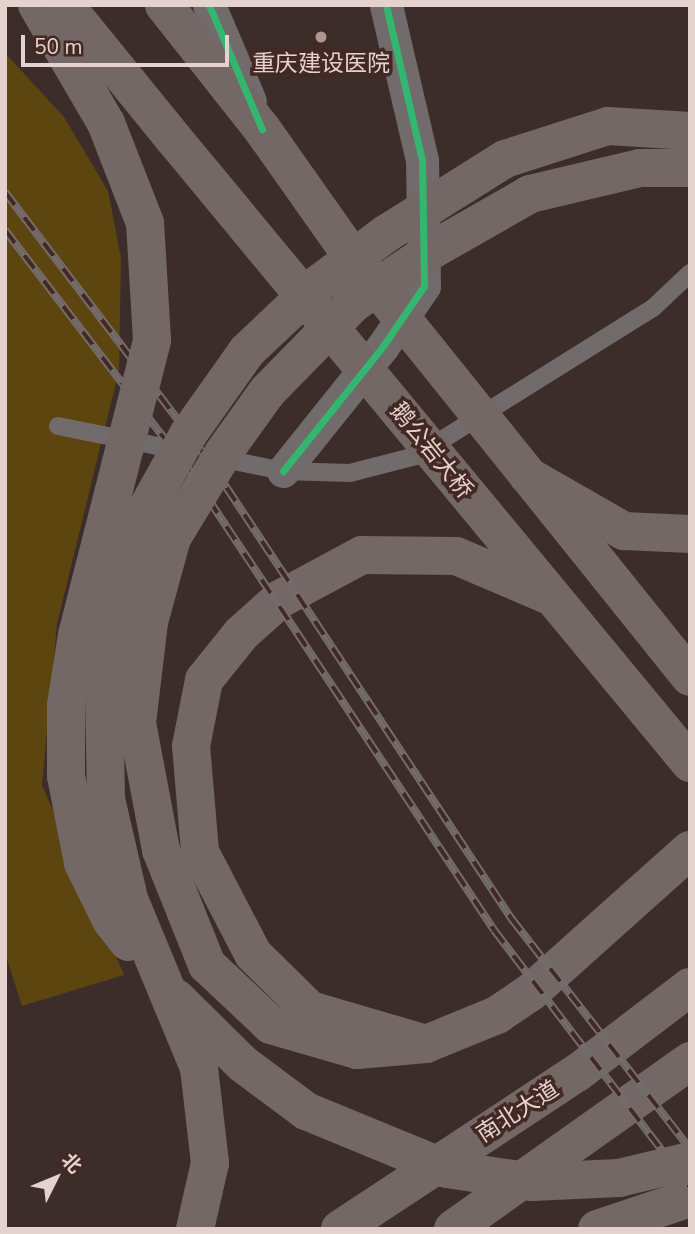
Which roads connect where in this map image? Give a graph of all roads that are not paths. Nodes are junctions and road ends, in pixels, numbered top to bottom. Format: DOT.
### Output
graph roads {
  1 [pos="37,5"];
  2 [pos="65,5"];
  3 [pos="164,5"];
  4 [pos="209,5"];
  5 [pos="386,5"];
  6 [pos="262,129"];
  7 [pos="690,131"];
  8 [pos="690,168"];
  9 [pos="690,273"];
  10 [pos="58,426"];
  11 [pos="282,471"];
  12 [pos="520,471"];
  13 [pos="690,534"];
  14 [pos="550,596"];
  15 [pos="690,677"];
  16 [pos="690,763"];
  17 [pos="690,850"];
  18 [pos="162,985"];
  19 [pos="690,987"];
  20 [pos="426,1044"];
  21 [pos="690,1061"];
  22 [pos="690,1161"];
  23 [pos="675,1203"];
  24 [pos="195,1229"];
  25 [pos="340,1229"];
  26 [pos="453,1229"];
  27 [pos="597,1229"];
  1 -- 18 [label="highway, bridge"];
  2 -- 14 [label="highway, 鹅公岩大桥, bridge"];
  3 -- 6 [label="highway"];
  4 -- 6 [label="street"];
  5 -- 11 [label="street"];
  6 -- 12 [label="highway, bridge"];
  7 -- 18 [label="highway, bridge"];
  8 -- 20 [label="highway, bridge"];
  9 -- 11 [label="lane"];
  10 -- 11 [label="lane"];
  12 -- 13 [label="highway, bridge"];
  12 -- 15 [label="highway, bridge"];
  14 -- 16 [label="highway, 鹅公岩大桥, bridge"];
  14 -- 20 [label="highway, bridge"];
  17 -- 20 [label="highway"];
  18 -- 22 [label="highway, bridge"];
  18 -- 24 [label="highway"];
  19 -- 25 [label="highway, 南北大道"];
  21 -- 26 [label="highway"];
  23 -- 27 [label="highway"];
}
